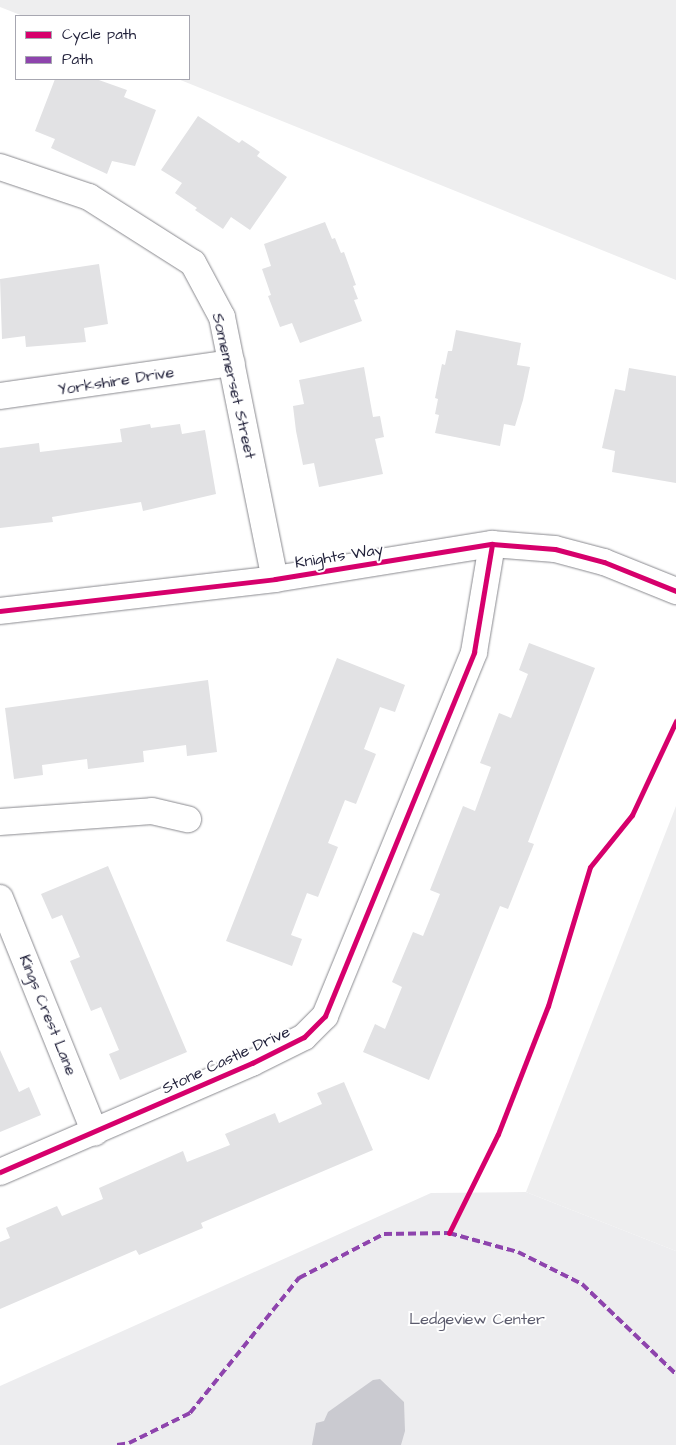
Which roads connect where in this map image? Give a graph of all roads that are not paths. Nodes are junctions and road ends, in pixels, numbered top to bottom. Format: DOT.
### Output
graph roads {
  1 [pos="0,167"];
  2 [pos="232,363"];
  3 [pos="0,396"];
  4 [pos="492,544"];
  5 [pos="275,579"];
  6 [pos="676,591"];
  7 [pos="0,611"];
  8 [pos="188,819"];
  9 [pos="0,822"];
  10 [pos="0,898"];
  11 [pos="95,1133"];
  12 [pos="0,1172"];
  1 -- 2 [label="street, Somemerset Street"];
  2 -- 3 [label="street, Yorkshire Drive"];
  2 -- 5 [label="street, Somemerset Street"];
  4 -- 5 [label="street, Knights Way"];
  4 -- 6 [label="street, Knights Way"];
  4 -- 11 [label="street, Stone Castle Drive"];
  5 -- 7 [label="street, Knights Way"];
  8 -- 9 [label="street"];
  10 -- 11 [label="street, Kings Crest Lane"];
  11 -- 12 [label="street, Stone Castle Drive"];
}
